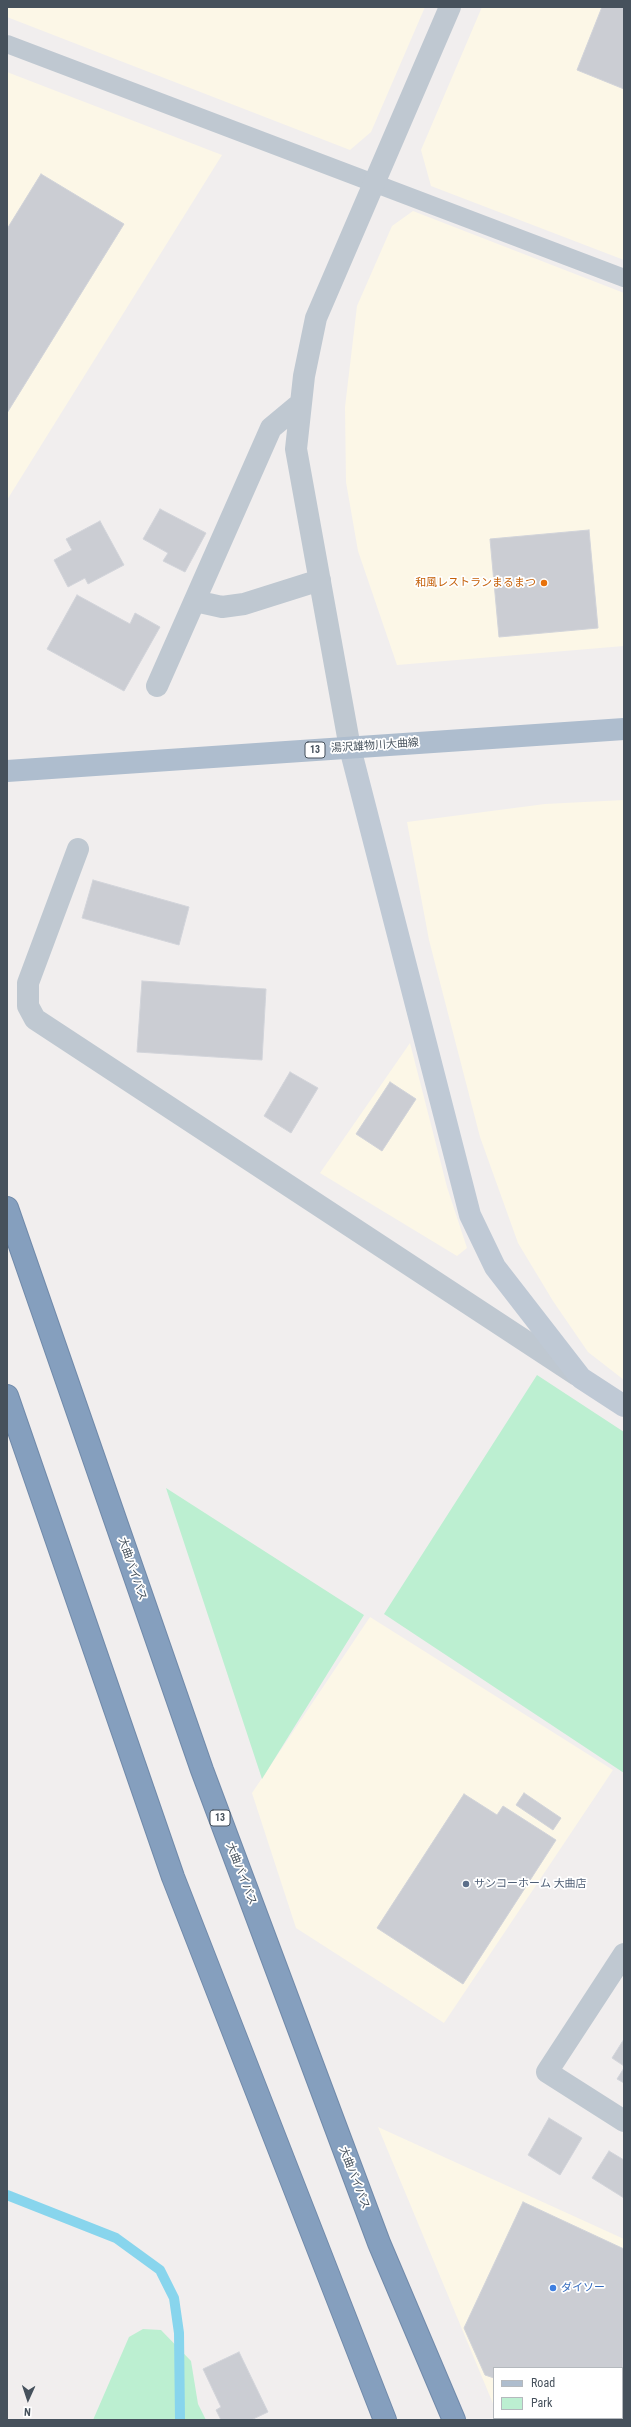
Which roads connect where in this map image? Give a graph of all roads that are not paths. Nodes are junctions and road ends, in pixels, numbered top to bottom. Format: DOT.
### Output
graph roads {
  1 [pos="450,7"];
  2 [pos="7,44"];
  3 [pos="374,183"];
  4 [pos="624,278"];
  5 [pos="301,403"];
  6 [pos="320,580"];
  7 [pos="195,601"];
  8 [pos="157,686"];
  9 [pos="624,729"];
  10 [pos="350,748"];
  11 [pos="7,771"];
  12 [pos="78,849"];
  13 [pos="7,1208"];
  14 [pos="581,1378"];
  15 [pos="7,1396"];
  16 [pos="624,1406"];
  17 [pos="624,1954"];
  18 [pos="624,2121"];
  19 [pos="385,2420"];
  20 [pos="454,2420"];
  1 -- 3 [label="street"];
  2 -- 3 [label="lane"];
  3 -- 4 [label="lane"];
  3 -- 5 [label="street"];
  5 -- 6 [label="street"];
  5 -- 7 [label="street"];
  6 -- 7 [label="street"];
  6 -- 10 [label="street"];
  7 -- 8 [label="street"];
  9 -- 10 [label="main road, 湯沢雄物川大曲線 / 13"];
  10 -- 11 [label="main road, 湯沢雄物川大曲線 / 13"];
  10 -- 14 [label="street"];
  12 -- 14 [label="street"];
  13 -- 20 [label="highway, 大曲バイパス / 13"];
  14 -- 16 [label="street"];
  15 -- 19 [label="highway"];
  17 -- 18 [label="street"];
}
